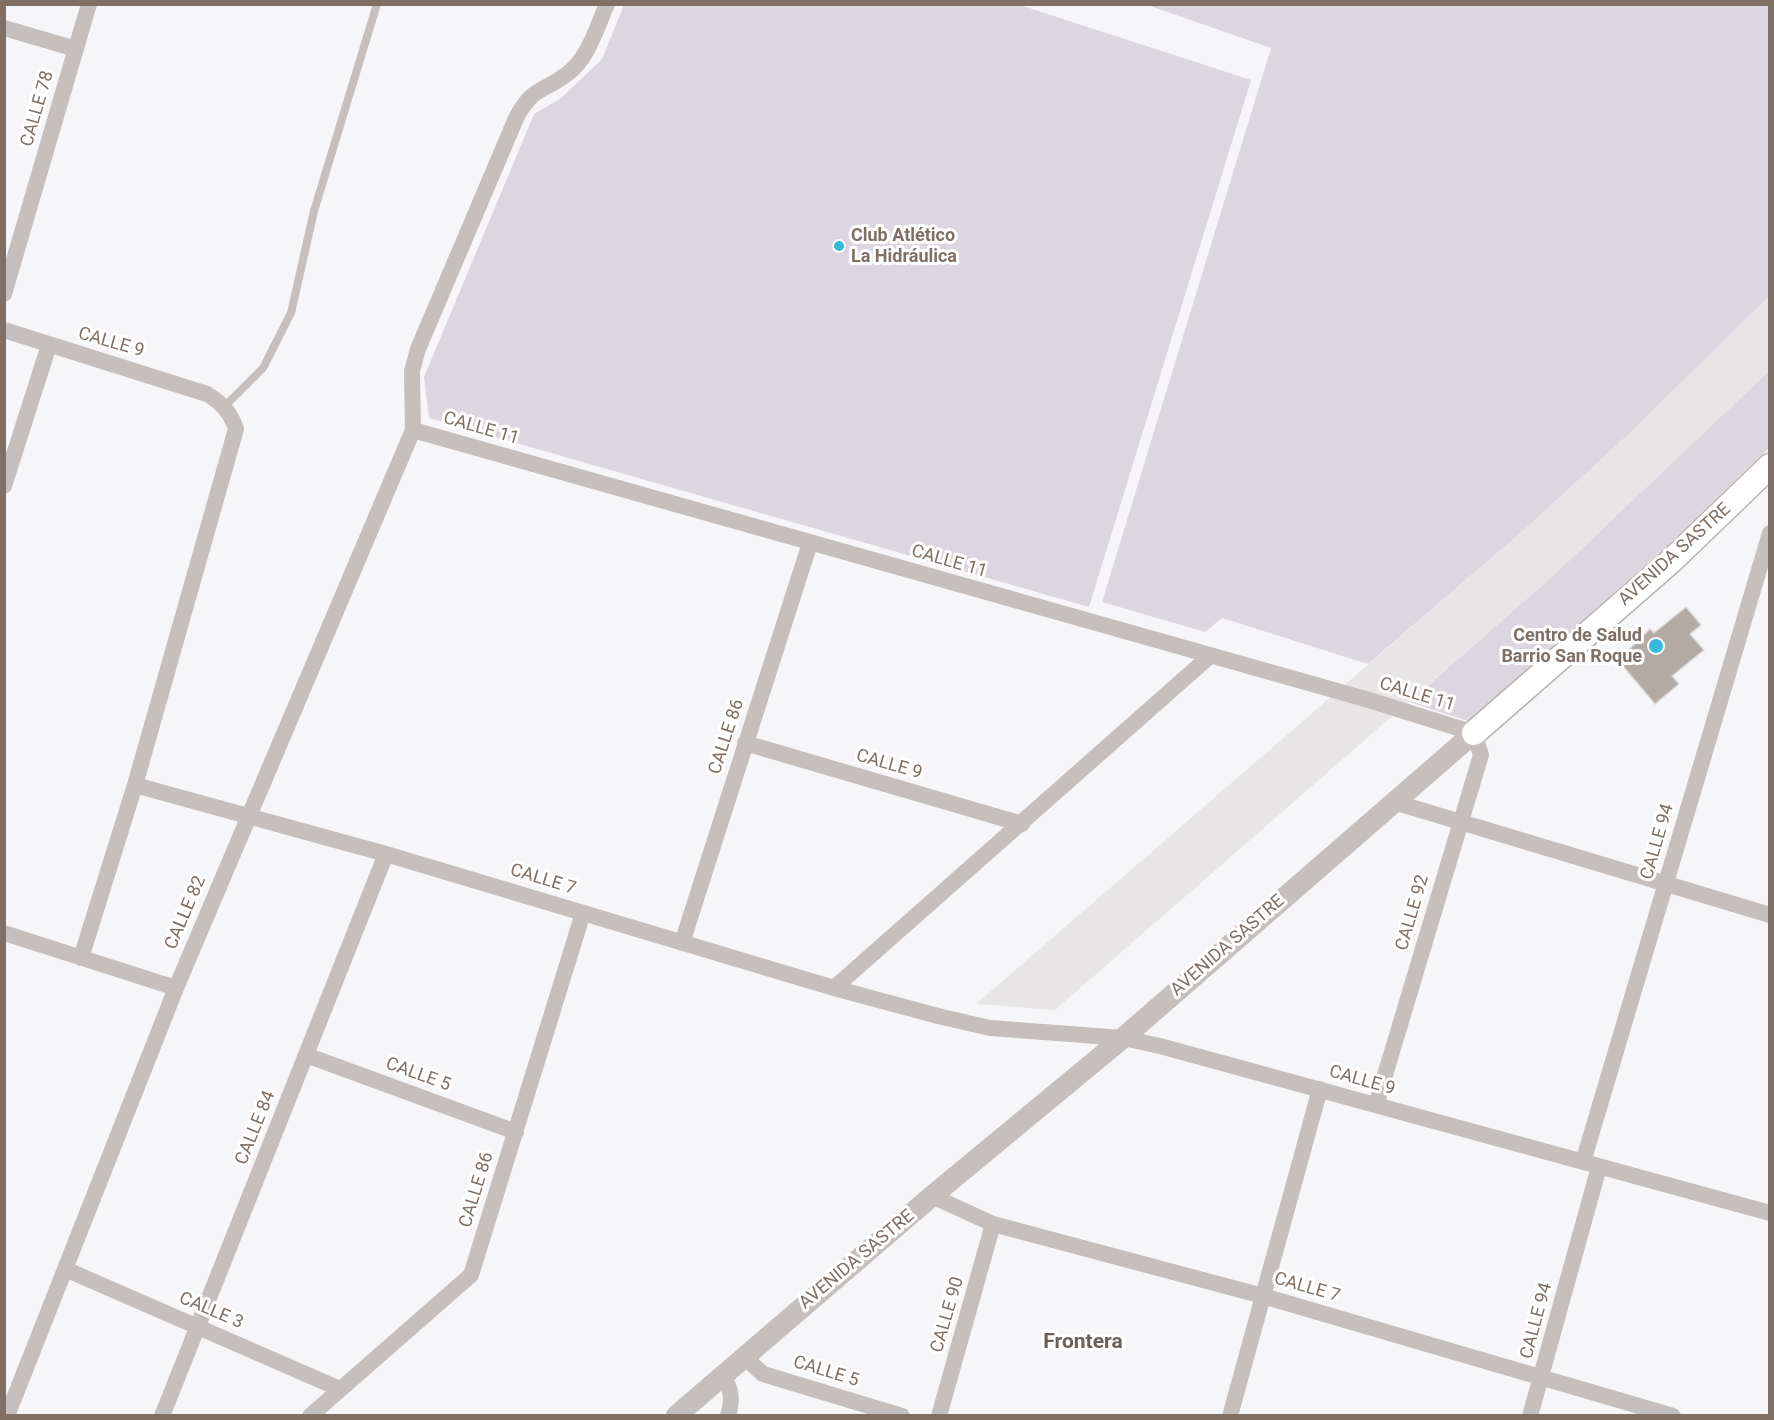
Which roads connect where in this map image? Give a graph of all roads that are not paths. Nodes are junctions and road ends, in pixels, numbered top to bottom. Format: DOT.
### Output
graph roads {
  1 [pos="88,4"];
  2 [pos="377,4"];
  3 [pos="607,4"];
  4 [pos="4,28"];
  5 [pos="76,49"];
  6 [pos="4,294"];
  7 [pos="4,330"];
  8 [pos="49,345"];
  9 [pos="224,407"];
  10 [pos="413,430"];
  11 [pos="1770,466"];
  12 [pos="4,486"];
  13 [pos="1770,533"];
  14 [pos="810,543"];
  15 [pos="1210,656"];
  16 [pos="1474,733"];
  17 [pos="745,743"];
  18 [pos="135,785"];
  19 [pos="1394,802"];
  20 [pos="248,815"];
  21 [pos="1022,824"];
  22 [pos="1460,824"];
  23 [pos="386,854"];
  24 [pos="1666,885"];
  25 [pos="583,913"];
  26 [pos="1770,915"];
  27 [pos="4,933"];
  28 [pos="682,943"];
  29 [pos="81,958"];
  30 [pos="176,988"];
  31 [pos="834,988"];
  32 [pos="938,1016"];
  33 [pos="1123,1038"];
  34 [pos="306,1055"];
  35 [pos="1320,1089"];
  36 [pos="1376,1105"];
  37 [pos="516,1131"];
  38 [pos="1591,1164"];
  39 [pos="933,1196"];
  40 [pos="1770,1213"];
  41 [pos="993,1224"];
  42 [pos="65,1269"];
  43 [pos="1263,1296"];
  44 [pos="197,1326"];
  45 [pos="743,1356"];
  46 [pos="722,1375"];
  47 [pos="1542,1376"];
  48 [pos="340,1389"];
  49 [pos="7,1416"];
  50 [pos="162,1416"];
  51 [pos="309,1416"];
  52 [pos="676,1416"];
  53 [pos="728,1416"];
  54 [pos="902,1416"];
  55 [pos="939,1416"];
  56 [pos="1230,1416"];
  57 [pos="1530,1416"];
  58 [pos="1672,1416"];
  1 -- 5 [label="street, CALLE 78"];
  2 -- 9 [label="lane"];
  3 -- 10 [label="street"];
  4 -- 5 [label="street"];
  5 -- 6 [label="street, CALLE 78"];
  7 -- 8 [label="street, CALLE 9"];
  8 -- 9 [label="street, CALLE 9"];
  8 -- 12 [label="street"];
  9 -- 18 [label="street"];
  10 -- 14 [label="street, CALLE 11"];
  10 -- 20 [label="street, CALLE 82"];
  11 -- 16 [label="main road, AVENIDA SASTRE"];
  13 -- 24 [label="street, CALLE 94"];
  14 -- 15 [label="street, CALLE 11"];
  14 -- 17 [label="street, CALLE 86"];
  15 -- 16 [label="street, CALLE 11"];
  15 -- 21 [label="street"];
  16 -- 19 [label="street, AVENIDA SASTRE"];
  16 -- 22 [label="street, CALLE 92"];
  17 -- 21 [label="street, CALLE 9"];
  17 -- 28 [label="street, CALLE 86"];
  18 -- 20 [label="street, CALLE 7"];
  18 -- 29 [label="street"];
  19 -- 22 [label="street"];
  19 -- 33 [label="street, AVENIDA SASTRE"];
  20 -- 23 [label="street, CALLE 7"];
  20 -- 30 [label="street, CALLE 82"];
  21 -- 31 [label="street"];
  22 -- 24 [label="street"];
  22 -- 36 [label="street, CALLE 92"];
  23 -- 25 [label="street, CALLE 7"];
  23 -- 34 [label="street, CALLE 84"];
  24 -- 26 [label="street"];
  24 -- 38 [label="street, CALLE 94"];
  25 -- 28 [label="street, CALLE 7"];
  25 -- 37 [label="street, CALLE 86"];
  27 -- 29 [label="street"];
  28 -- 31 [label="street, CALLE 7"];
  29 -- 30 [label="street"];
  30 -- 42 [label="street, CALLE 82"];
  31 -- 32 [label="street, CALLE 7"];
  32 -- 33 [label="street, CALLE 9"];
  33 -- 35 [label="street, CALLE 9"];
  33 -- 39 [label="street, AVENIDA SASTRE"];
  34 -- 37 [label="street, CALLE 5"];
  34 -- 44 [label="street, CALLE 84"];
  35 -- 36 [label="street, CALLE 9"];
  35 -- 43 [label="street"];
  36 -- 38 [label="street, CALLE 9"];
  37 -- 48 [label="street, CALLE 86"];
  38 -- 40 [label="street, CALLE 9"];
  38 -- 47 [label="street, CALLE 94"];
  39 -- 41 [label="street, CALLE 7"];
  39 -- 45 [label="street, AVENIDA SASTRE"];
  41 -- 43 [label="street, CALLE 7"];
  41 -- 55 [label="street, CALLE 90"];
  42 -- 44 [label="street, CALLE 3"];
  42 -- 49 [label="street, CALLE 82"];
  43 -- 47 [label="street, CALLE 7"];
  43 -- 56 [label="street"];
  44 -- 48 [label="street, CALLE 3"];
  44 -- 50 [label="street, CALLE 84"];
  45 -- 46 [label="street, AVENIDA SASTRE"];
  45 -- 54 [label="street, CALLE 5"];
  46 -- 52 [label="street, AVENIDA SASTRE"];
  46 -- 53 [label="street"];
  47 -- 57 [label="street, CALLE 94"];
  47 -- 58 [label="street, CALLE 7"];
  48 -- 51 [label="street, CALLE 86"];
}
